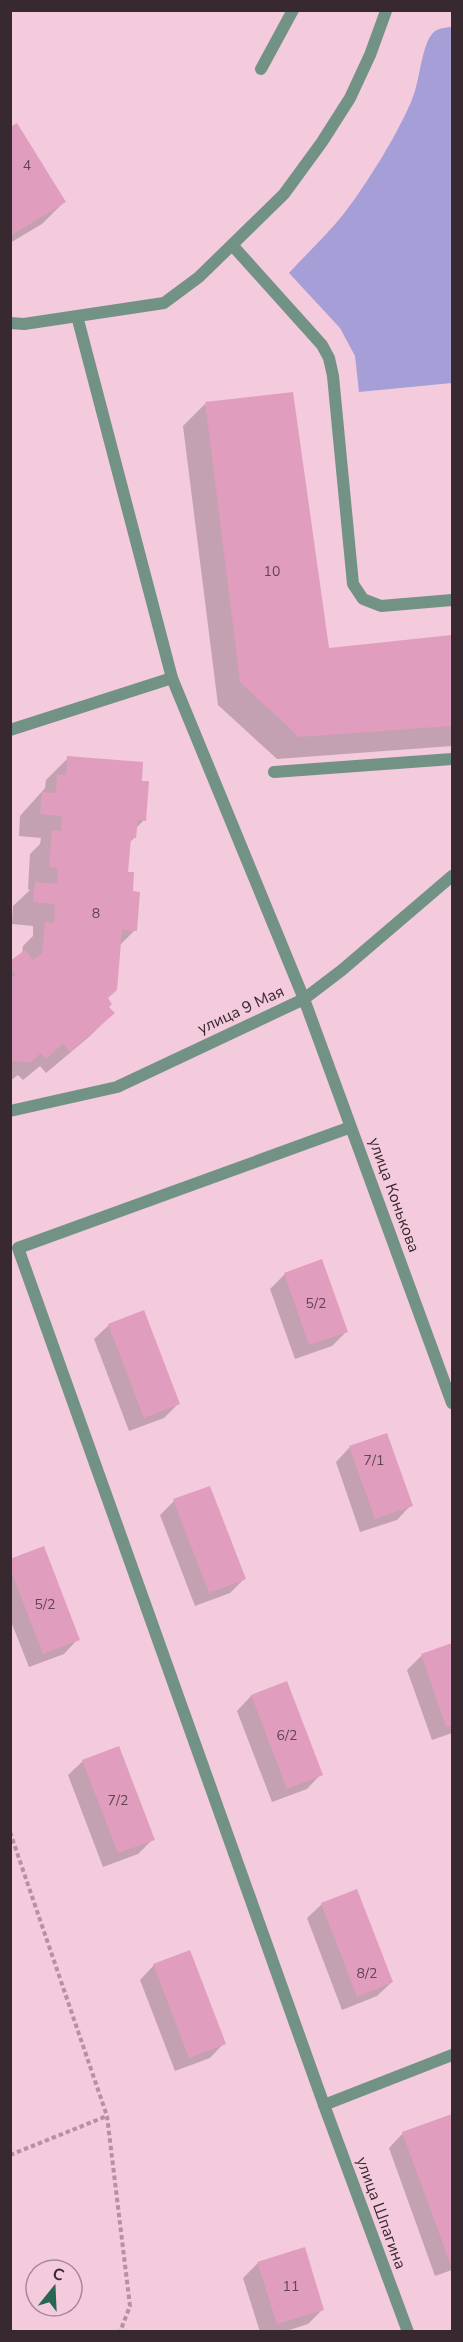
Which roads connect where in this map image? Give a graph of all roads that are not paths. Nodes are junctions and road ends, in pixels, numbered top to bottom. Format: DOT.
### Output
graph roads {
  1 [pos="293,10"];
  2 [pos="393,10"];
  3 [pos="385,11"];
  4 [pos="261,69"];
  5 [pos="233,246"];
  6 [pos="77,316"];
  7 [pos="10,323"];
  8 [pos="453,600"];
  9 [pos="172,678"];
  10 [pos="10,730"];
  11 [pos="453,759"];
  12 [pos="274,772"];
  13 [pos="453,876"];
  14 [pos="304,999"];
  15 [pos="10,1111"];
  16 [pos="351,1127"];
  17 [pos="453,1403"];
  18 [pos="453,2055"];
  19 [pos="324,2105"];
  20 [pos="408,2331"];
  1 -- 4 [label="street"];
  2 -- 3 [label="street"];
  3 -- 5 [label="street"];
  5 -- 6 [label="street"];
  5 -- 8 [label="street"];
  6 -- 7 [label="street"];
  6 -- 9 [label="street, улица Конькова"];
  9 -- 10 [label="street"];
  9 -- 14 [label="street, улица Конькова"];
  11 -- 12 [label="street"];
  13 -- 14 [label="street, улица 9 Мая"];
  14 -- 15 [label="street, улица 9 Мая"];
  14 -- 16 [label="street, улица Конькова"];
  16 -- 17 [label="street, улица Конькова"];
  16 -- 19 [label="street, улица Шпагина"];
  18 -- 19 [label="street"];
  19 -- 20 [label="street, улица Шпагина"];
}
